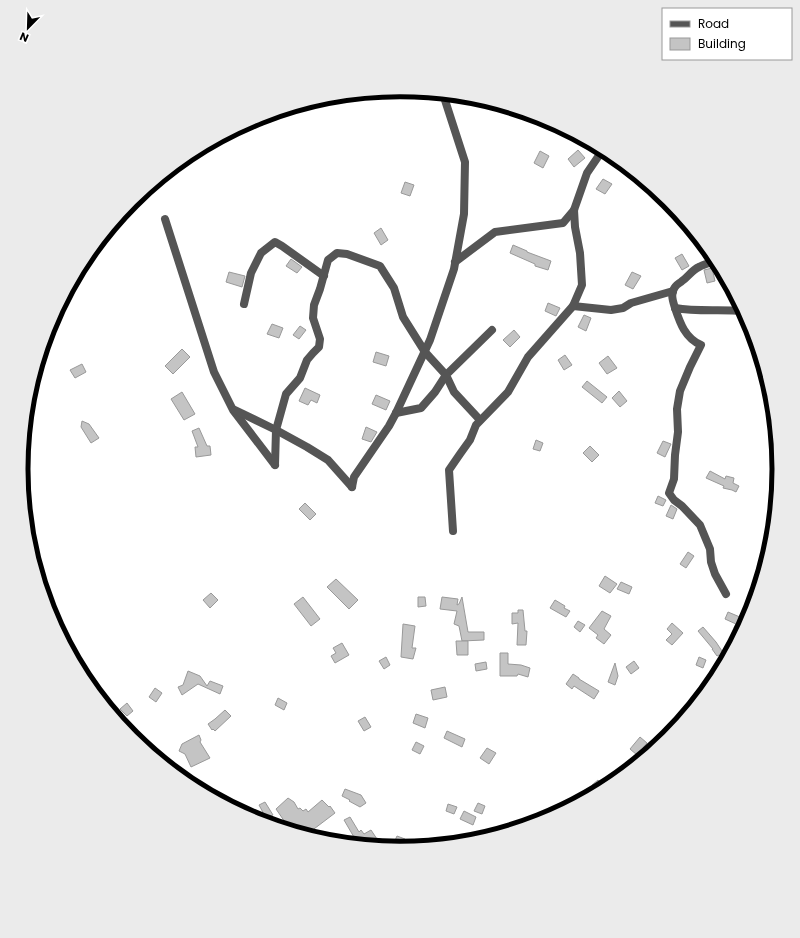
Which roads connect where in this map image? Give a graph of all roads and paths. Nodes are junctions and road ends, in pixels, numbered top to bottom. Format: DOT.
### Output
graph roads {
  1 [pos="445,100"];
  2 [pos="599,155"];
  3 [pos="574,210"];
  4 [pos="165,219"];
  5 [pos="455,262"];
  6 [pos="710,263"];
  7 [pos="324,276"];
  8 [pos="672,291"];
  9 [pos="244,304"];
  10 [pos="573,306"];
  11 [pos="675,308"];
  12 [pos="736,309"];
  13 [pos="492,330"];
  14 [pos="425,352"];
  15 [pos="446,375"];
  16 [pos="233,410"];
  17 [pos="396,413"];
  18 [pos="480,420"];
  19 [pos="276,430"];
  20 [pos="453,531"];
  21 [pos="726,594"];
  1 -- 5 [label="street"];
  2 -- 3 [label="street"];
  3 -- 5 [label="street"];
  3 -- 10 [label="street"];
  4 -- 16 [label="street"];
  5 -- 14 [label="street"];
  6 -- 8 [label="street"];
  7 -- 9 [label="street"];
  7 -- 14 [label="street"];
  7 -- 19 [label="street"];
  8 -- 10 [label="street"];
  8 -- 11 [label="street"];
  10 -- 18 [label="street"];
  11 -- 12 [label="street"];
  11 -- 21 [label="street"];
  13 -- 15 [label="street"];
  14 -- 15 [label="street"];
  14 -- 17 [label="street"];
  15 -- 17 [label="street"];
  15 -- 18 [label="street"];
  16 -- 19 [label="street"];
  16 -- 19 [label="street"];
  17 -- 19 [label="street"];
  18 -- 20 [label="street"];
}
